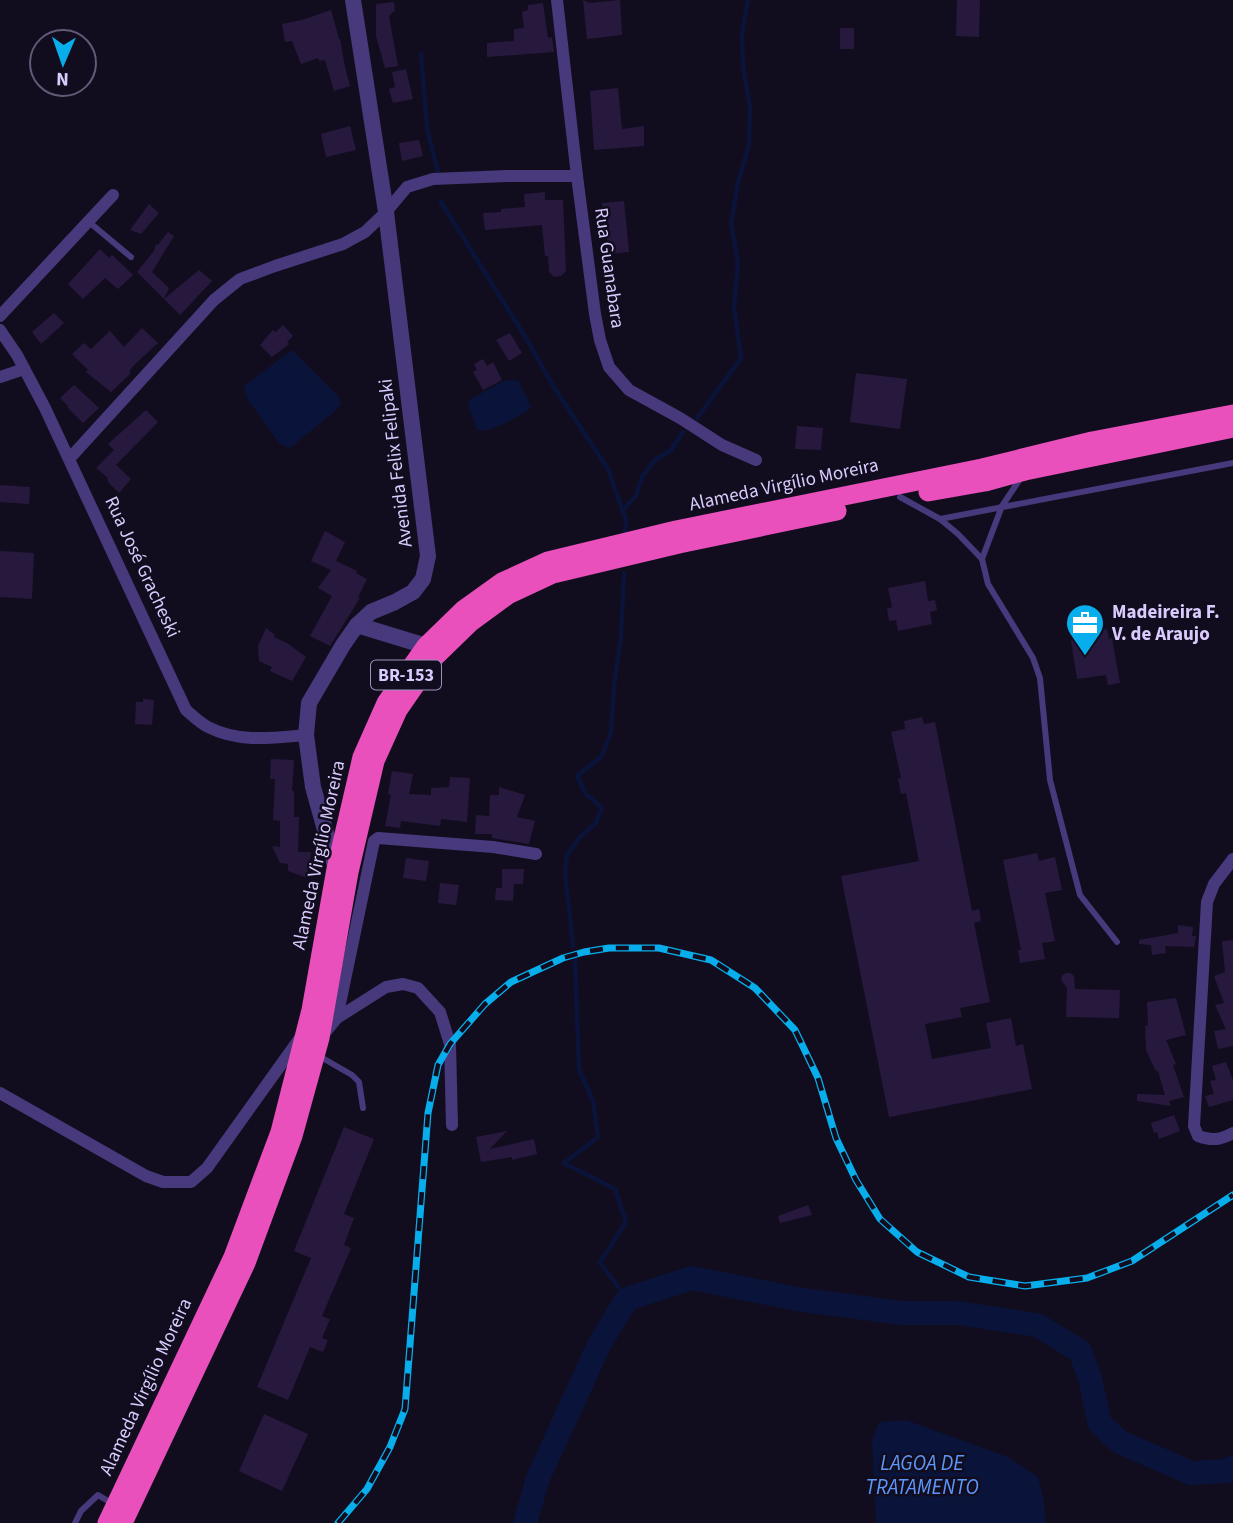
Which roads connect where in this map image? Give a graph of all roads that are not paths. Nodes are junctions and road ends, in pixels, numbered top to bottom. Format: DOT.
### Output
graph roads {
  1 [pos="354,0"];
  2 [pos="557,0"];
  3 [pos="577,176"];
  4 [pos="113,195"];
  5 [pos="386,212"];
  6 [pos="89,222"];
  7 [pos="131,257"];
  8 [pos="0,316"];
  9 [pos="0,330"];
  10 [pos="24,369"];
  11 [pos="0,377"];
  12 [pos="1233,414"];
  13 [pos="1233,428"];
  14 [pos="70,458"];
  15 [pos="755,460"];
  16 [pos="1233,463"];
  17 [pos="1025,471"];
  18 [pos="900,497"];
  19 [pos="1002,506"];
  20 [pos="940,519"];
  21 [pos="982,559"];
  22 [pos="357,625"];
  23 [pos="426,646"];
  24 [pos="306,735"];
  25 [pos="536,854"];
  26 [pos="1233,859"];
  27 [pos="336,869"];
  28 [pos="1117,942"];
  29 [pos="337,1018"];
  30 [pos="314,1040"];
  31 [pos="0,1093"];
  32 [pos="363,1108"];
  33 [pos="452,1125"];
  34 [pos="1233,1133"];
  35 [pos="122,1513"];
  36 [pos="75,1523"];
  37 [pos="107,1523"];
  1 -- 5 [label="street, Avenida Felix Felipaki"];
  2 -- 3 [label="street, Rua Guanabara"];
  3 -- 5 [label="street"];
  3 -- 15 [label="street, Rua Guanabara"];
  4 -- 6 [label="street"];
  5 -- 14 [label="street"];
  5 -- 22 [label="street, Avenida Felix Felipaki"];
  6 -- 7 [label="lane"];
  6 -- 8 [label="street"];
  9 -- 10 [label="street, Rua José Gracheski"];
  10 -- 11 [label="street"];
  10 -- 14 [label="street, Rua José Gracheski"];
  12 -- 23 [label="highway, Alameda Virgílio Moreira / BR-153"];
  13 -- 17 [label="highway, Alameda Virgílio Moreira / BR-153"];
  14 -- 24 [label="street, Rua José Gracheski"];
  16 -- 19 [label="lane"];
  17 -- 18 [label="highway, Alameda Virgílio Moreira / BR-153"];
  17 -- 19 [label="lane"];
  18 -- 20 [label="lane"];
  18 -- 30 [label="highway, Alameda Virgílio Moreira / BR-153"];
  19 -- 20 [label="lane"];
  19 -- 21 [label="lane"];
  20 -- 21 [label="lane"];
  21 -- 28 [label="lane"];
  22 -- 23 [label="street"];
  22 -- 24 [label="street, Avenida Felix Felipaki"];
  23 -- 27 [label="highway, Alameda Virgílio Moreira / BR-153"];
  24 -- 27 [label="street, Avenida Felix Felipaki"];
  25 -- 29 [label="street"];
  26 -- 34 [label="street"];
  27 -- 30 [label="highway, Alameda Virgílio Moreira / BR-153"];
  29 -- 30 [label="street"];
  29 -- 33 [label="street"];
  30 -- 31 [label="street"];
  30 -- 32 [label="lane"];
  30 -- 35 [label="highway, Alameda Virgílio Moreira / BR-153"];
  35 -- 36 [label="lane"];
  35 -- 37 [label="highway, Alameda Virgílio Moreira / BR-153"];
}
